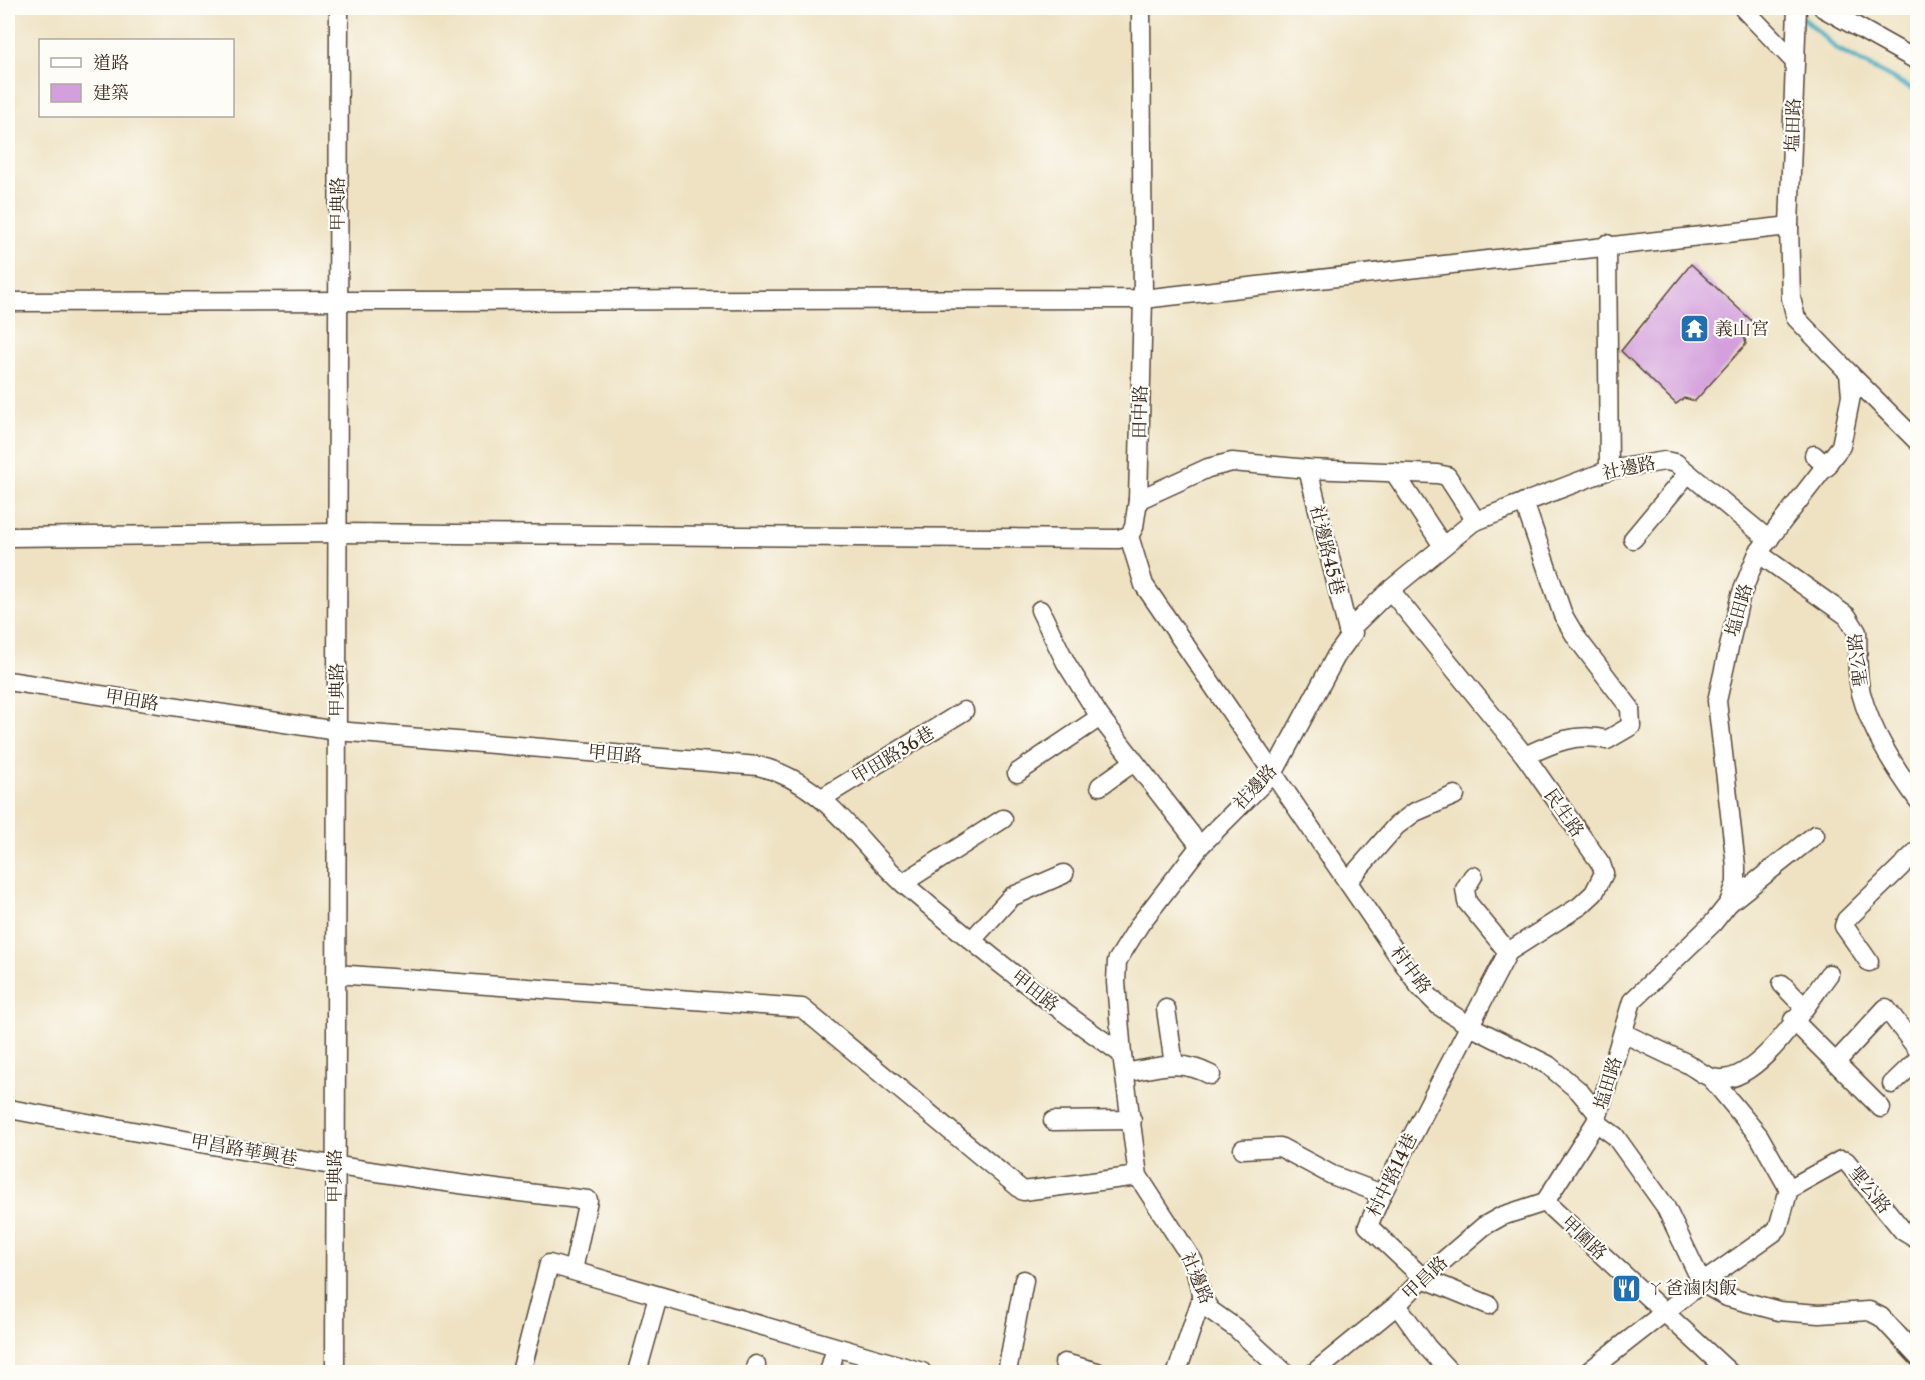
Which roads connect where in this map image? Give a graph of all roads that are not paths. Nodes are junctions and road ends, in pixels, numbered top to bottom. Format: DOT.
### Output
graph roads {
  1 [pos="339,8"];
  2 [pos="1141,8"];
  3 [pos="1743,8"];
  4 [pos="1797,8"];
  5 [pos="1823,8"];
  6 [pos="1917,61"];
  7 [pos="1795,62"];
  8 [pos="1789,226"];
  9 [pos="1607,244"];
  10 [pos="1143,299"];
  11 [pos="338,300"];
  12 [pos="8,302"];
  13 [pos="1849,373"];
  14 [pos="1917,442"];
  15 [pos="1308,469"];
  16 [pos="1609,470"];
  17 [pos="1394,471"];
  18 [pos="1688,473"];
  19 [pos="1138,500"];
  20 [pos="1524,502"];
  21 [pos="1476,521"];
  22 [pos="337,533"];
  23 [pos="1129,536"];
  24 [pos="8,537"];
  25 [pos="1633,539"];
  26 [pos="1443,546"];
  27 [pos="1764,547"];
  28 [pos="1390,590"];
  29 [pos="1040,610"];
  30 [pos="1347,631"];
  31 [pos="8,681"];
  32 [pos="964,711"];
  33 [pos="1100,717"];
  34 [pos="337,731"];
  35 [pos="1524,756"];
  36 [pos="1134,762"];
  37 [pos="1274,772"];
  38 [pos="1017,773"];
  39 [pos="1100,786"];
  40 [pos="1455,795"];
  41 [pos="822,798"];
  42 [pos="1917,800"];
  43 [pos="1003,819"];
  44 [pos="1815,835"];
  45 [pos="1200,846"];
  46 [pos="1917,850"];
  47 [pos="1064,874"];
  48 [pos="1473,876"];
  49 [pos="1347,881"];
  50 [pos="903,883"];
  51 [pos="1729,903"];
  52 [pos="972,940"];
  53 [pos="1508,951"];
  54 [pos="1869,962"];
  55 [pos="336,974"];
  56 [pos="1829,974"];
  57 [pos="1782,984"];
  58 [pos="1167,1009"];
  59 [pos="1798,1013"];
  60 [pos="1469,1025"];
  61 [pos="1623,1034"];
  62 [pos="1917,1050"];
  63 [pos="1122,1054"];
  64 [pos="1917,1059"];
  65 [pos="1837,1061"];
  66 [pos="1174,1065"];
  67 [pos="1125,1073"];
  68 [pos="1212,1075"];
  69 [pos="1711,1078"];
  70 [pos="1892,1084"];
  71 [pos="1881,1108"];
  72 [pos="8,1109"];
  73 [pos="1597,1118"];
  74 [pos="1131,1120"];
  75 [pos="1053,1121"];
  76 [pos="1243,1149"];
  77 [pos="335,1166"];
  78 [pos="1138,1176"];
  79 [pos="1789,1189"];
  80 [pos="1382,1194"];
  81 [pos="1545,1202"];
  82 [pos="1917,1240"];
  83 [pos="573,1270"];
  84 [pos="1423,1278"];
  85 [pos="1024,1281"];
  86 [pos="1702,1283"];
  87 [pos="1202,1297"];
  88 [pos="656,1304"];
  89 [pos="1396,1305"];
  90 [pos="1489,1305"];
  91 [pos="1664,1313"];
  92 [pos="1917,1357"];
  93 [pos="1064,1363"];
  94 [pos="1724,1371"];
  95 [pos="335,1372"];
  96 [pos="521,1372"];
  97 [pos="637,1372"];
  98 [pos="922,1372"];
  99 [pos="1007,1372"];
  100 [pos="1097,1372"];
  101 [pos="1177,1372"];
  102 [pos="1284,1372"];
  103 [pos="1315,1372"];
  104 [pos="1450,1372"];
  105 [pos="1588,1372"];
  1 -- 11 [label="street, 甲典路"];
  2 -- 10 [label="street, 田中路"];
  3 -- 7 [label="street"];
  4 -- 7 [label="street, 塩田路"];
  5 -- 6 [label="street"];
  7 -- 8 [label="street, 塩田路"];
  8 -- 9 [label="street"];
  8 -- 13 [label="street, 塩田路"];
  9 -- 10 [label="street"];
  9 -- 16 [label="street"];
  10 -- 11 [label="street"];
  10 -- 19 [label="street, 田中路"];
  11 -- 12 [label="street"];
  11 -- 22 [label="street, 甲典路"];
  13 -- 14 [label="street"];
  13 -- 27 [label="street, 塩田路"];
  15 -- 17 [label="street"];
  15 -- 19 [label="street"];
  15 -- 30 [label="street, 社邊路45巷"];
  16 -- 18 [label="street, 社邊路"];
  16 -- 20 [label="street, 社邊路"];
  17 -- 21 [label="street"];
  17 -- 26 [label="street"];
  18 -- 25 [label="street"];
  18 -- 27 [label="street, 社邊路"];
  19 -- 23 [label="street, 田中路"];
  20 -- 21 [label="street, 社邊路"];
  20 -- 35 [label="street"];
  21 -- 26 [label="street, 社邊路"];
  22 -- 23 [label="street"];
  22 -- 24 [label="street"];
  22 -- 34 [label="street, 甲典路"];
  23 -- 37 [label="street"];
  26 -- 28 [label="street, 社邊路"];
  27 -- 42 [label="street, 聖公路"];
  27 -- 51 [label="street, 塩田路"];
  28 -- 30 [label="street, 社邊路"];
  28 -- 35 [label="street, 民生路"];
  29 -- 33 [label="street"];
  30 -- 37 [label="street, 社邊路"];
  31 -- 34 [label="street, 甲田路"];
  32 -- 41 [label="street, 甲田路36巷"];
  33 -- 36 [label="street"];
  33 -- 38 [label="street"];
  34 -- 41 [label="street, 甲田路"];
  34 -- 55 [label="street, 甲典路"];
  35 -- 53 [label="street, 民生路"];
  36 -- 39 [label="street"];
  36 -- 45 [label="street"];
  37 -- 45 [label="street, 社邊路"];
  37 -- 49 [label="street, 村中路"];
  40 -- 49 [label="street"];
  41 -- 50 [label="street, 甲田路"];
  43 -- 50 [label="street"];
  44 -- 51 [label="street"];
  45 -- 63 [label="street, 社邊路"];
  46 -- 54 [label="street"];
  47 -- 52 [label="street"];
  48 -- 53 [label="street"];
  49 -- 60 [label="street, 村中路"];
  50 -- 52 [label="street, 甲田路"];
  51 -- 61 [label="street, 塩田路"];
  52 -- 63 [label="street, 甲田路"];
  53 -- 60 [label="street"];
  55 -- 77 [label="street, 甲典路"];
  55 -- 78 [label="street"];
  56 -- 59 [label="street"];
  57 -- 59 [label="street"];
  58 -- 66 [label="street"];
  59 -- 65 [label="street"];
  59 -- 69 [label="street"];
  60 -- 73 [label="street, 村中路"];
  60 -- 80 [label="street, 村中路14巷"];
  61 -- 69 [label="street"];
  61 -- 73 [label="street, 塩田路"];
  62 -- 65 [label="street"];
  63 -- 67 [label="street, 社邊路"];
  64 -- 70 [label="street"];
  65 -- 71 [label="street"];
  66 -- 67 [label="street"];
  66 -- 68 [label="street"];
  67 -- 74 [label="street, 社邊路"];
  69 -- 79 [label="street"];
  72 -- 77 [label="street, 甲昌路華興巷"];
  73 -- 81 [label="street, 塩田路"];
  73 -- 86 [label="street, 村中路"];
  74 -- 75 [label="street"];
  74 -- 78 [label="street, 社邊路"];
  76 -- 80 [label="street"];
  77 -- 83 [label="street, 甲昌路華興巷"];
  77 -- 95 [label="street, 甲典路"];
  78 -- 87 [label="street, 社邊路"];
  79 -- 82 [label="street, 聖公路"];
  79 -- 86 [label="street"];
  80 -- 84 [label="street, 村中路14巷"];
  81 -- 84 [label="street, 甲昌路"];
  81 -- 91 [label="street, 甲圍路"];
  83 -- 96 [label="street"];
  83 -- 98 [label="street"];
  84 -- 89 [label="street, 甲昌路"];
  84 -- 90 [label="street, 村中路14巷"];
  85 -- 99 [label="street"];
  86 -- 91 [label="street"];
  86 -- 92 [label="street"];
  87 -- 101 [label="street"];
  87 -- 102 [label="street, 社邊路"];
  88 -- 97 [label="street"];
  89 -- 103 [label="street, 甲昌路"];
  89 -- 104 [label="street"];
  91 -- 94 [label="street, 甲圍路"];
  91 -- 105 [label="street"];
  93 -- 100 [label="street"];
}
